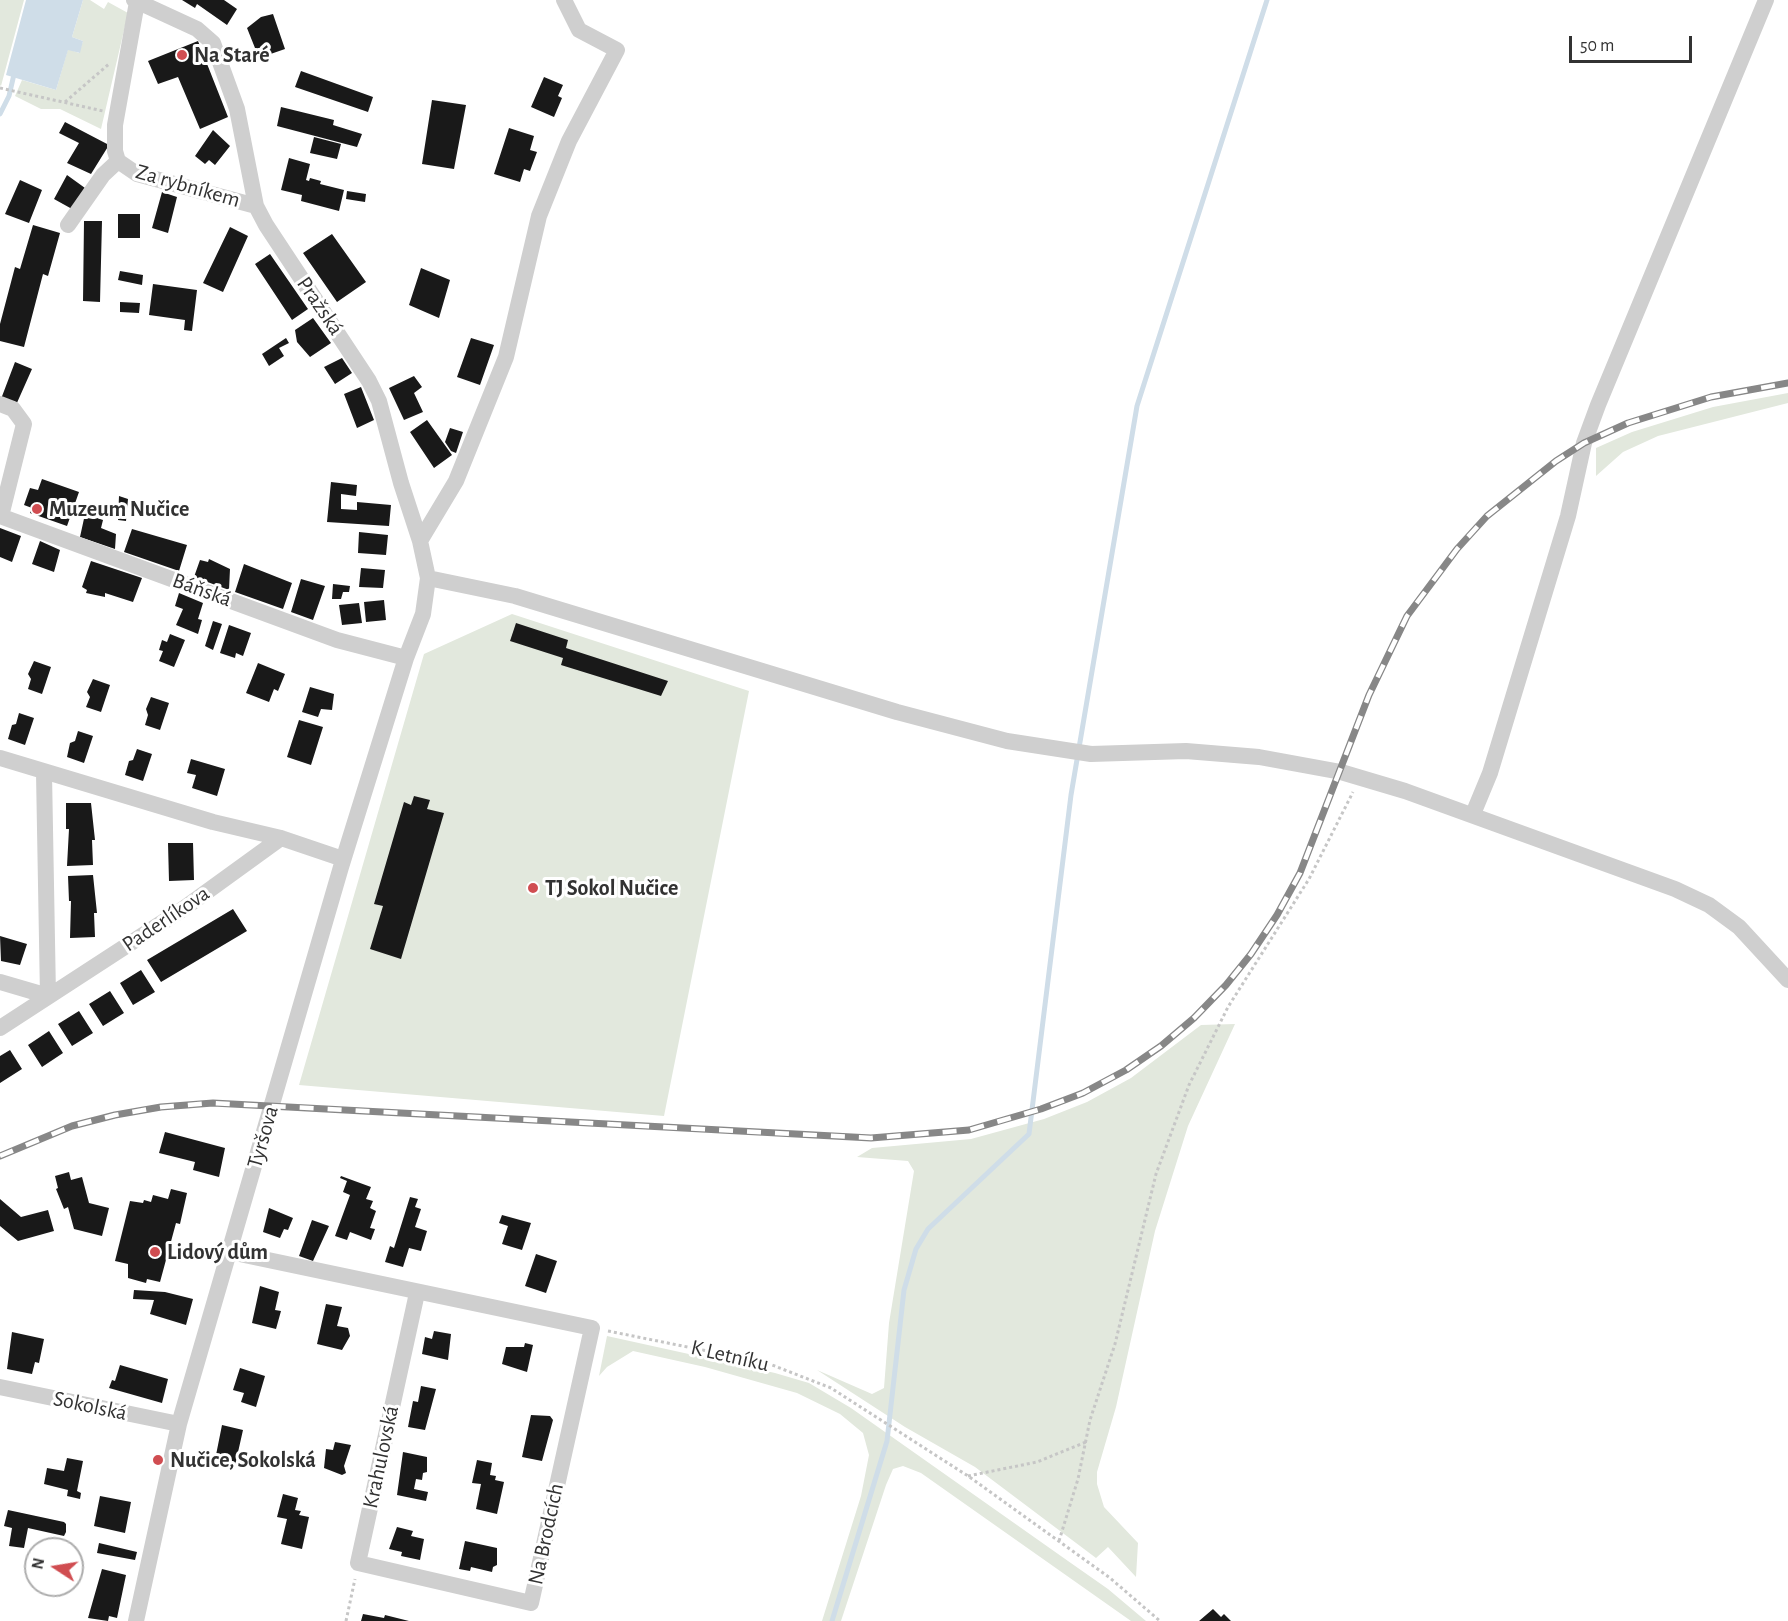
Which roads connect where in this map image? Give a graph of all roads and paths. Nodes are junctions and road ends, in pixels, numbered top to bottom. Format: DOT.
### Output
graph roads {
  1 [pos="564,0"];
  2 [pos="1766,0"];
  3 [pos="136,1"];
  4 [pos="127,50"];
  5 [pos="0,88"];
  6 [pos="65,102"];
  7 [pos="116,114"];
  8 [pos="118,161"];
  9 [pos="256,206"];
  10 [pos="68,225"];
  11 [pos="0,404"];
  12 [pos="0,516"];
  13 [pos="420,541"];
  14 [pos="428,578"];
  15 [pos="406,658"];
  16 [pos="0,758"];
  17 [pos="44,773"];
  18 [pos="1360,778"];
  19 [pos="1473,814"];
  20 [pos="281,838"];
  21 [pos="343,859"];
  22 [pos="1788,980"];
  23 [pos="0,982"];
  24 [pos="48,996"];
  25 [pos="0,1028"];
  26 [pos="230,1252"];
  27 [pos="417,1293"];
  28 [pos="592,1328"];
  29 [pos="0,1387"];
  30 [pos="179,1424"];
  31 [pos="1086,1442"];
  32 [pos="968,1476"];
  33 [pos="1059,1541"];
  34 [pos="358,1563"];
  35 [pos="136,1621"];
  36 [pos="346,1621"];
  37 [pos="1160,1621"];
  1 -- 13 [label="street"];
  2 -- 19 [label="street"];
  3 -- 4 [label="street, Za rybníkem"];
  3 -- 9 [label="street, Pražská"];
  4 -- 6 [label="path"];
  4 -- 7 [label="street, Za rybníkem"];
  5 -- 6 [label="path"];
  6 -- 7 [label="path"];
  7 -- 8 [label="street, Za rybníkem"];
  8 -- 9 [label="street, Za rybníkem"];
  8 -- 10 [label="street"];
  9 -- 13 [label="street, Pražská"];
  11 -- 12 [label="street"];
  12 -- 15 [label="street, Báňská"];
  13 -- 14 [label="street, Pražská"];
  14 -- 15 [label="street, Pražská"];
  14 -- 18 [label="street"];
  15 -- 21 [label="street, Tyršova"];
  16 -- 17 [label="street"];
  17 -- 20 [label="street"];
  17 -- 24 [label="street"];
  18 -- 19 [label="street"];
  18 -- 31 [label="path"];
  19 -- 22 [label="street"];
  20 -- 21 [label="street"];
  20 -- 24 [label="street, Paderlíkova"];
  21 -- 26 [label="street, Tyršova"];
  23 -- 24 [label="street"];
  24 -- 25 [label="street, Paderlíkova"];
  26 -- 27 [label="street"];
  26 -- 30 [label="street, Tyršova"];
  27 -- 28 [label="street"];
  27 -- 34 [label="street, Krahulovská"];
  28 -- 32 [label="path, K Letníku"];
  28 -- 34 [label="street, Na Brodcích"];
  29 -- 30 [label="street, Sokolská"];
  30 -- 35 [label="street, Tyršova"];
  31 -- 32 [label="path"];
  31 -- 33 [label="path"];
  32 -- 33 [label="path, K Letníku"];
  33 -- 37 [label="path, K Letníku"];
  34 -- 36 [label="path"];
}
